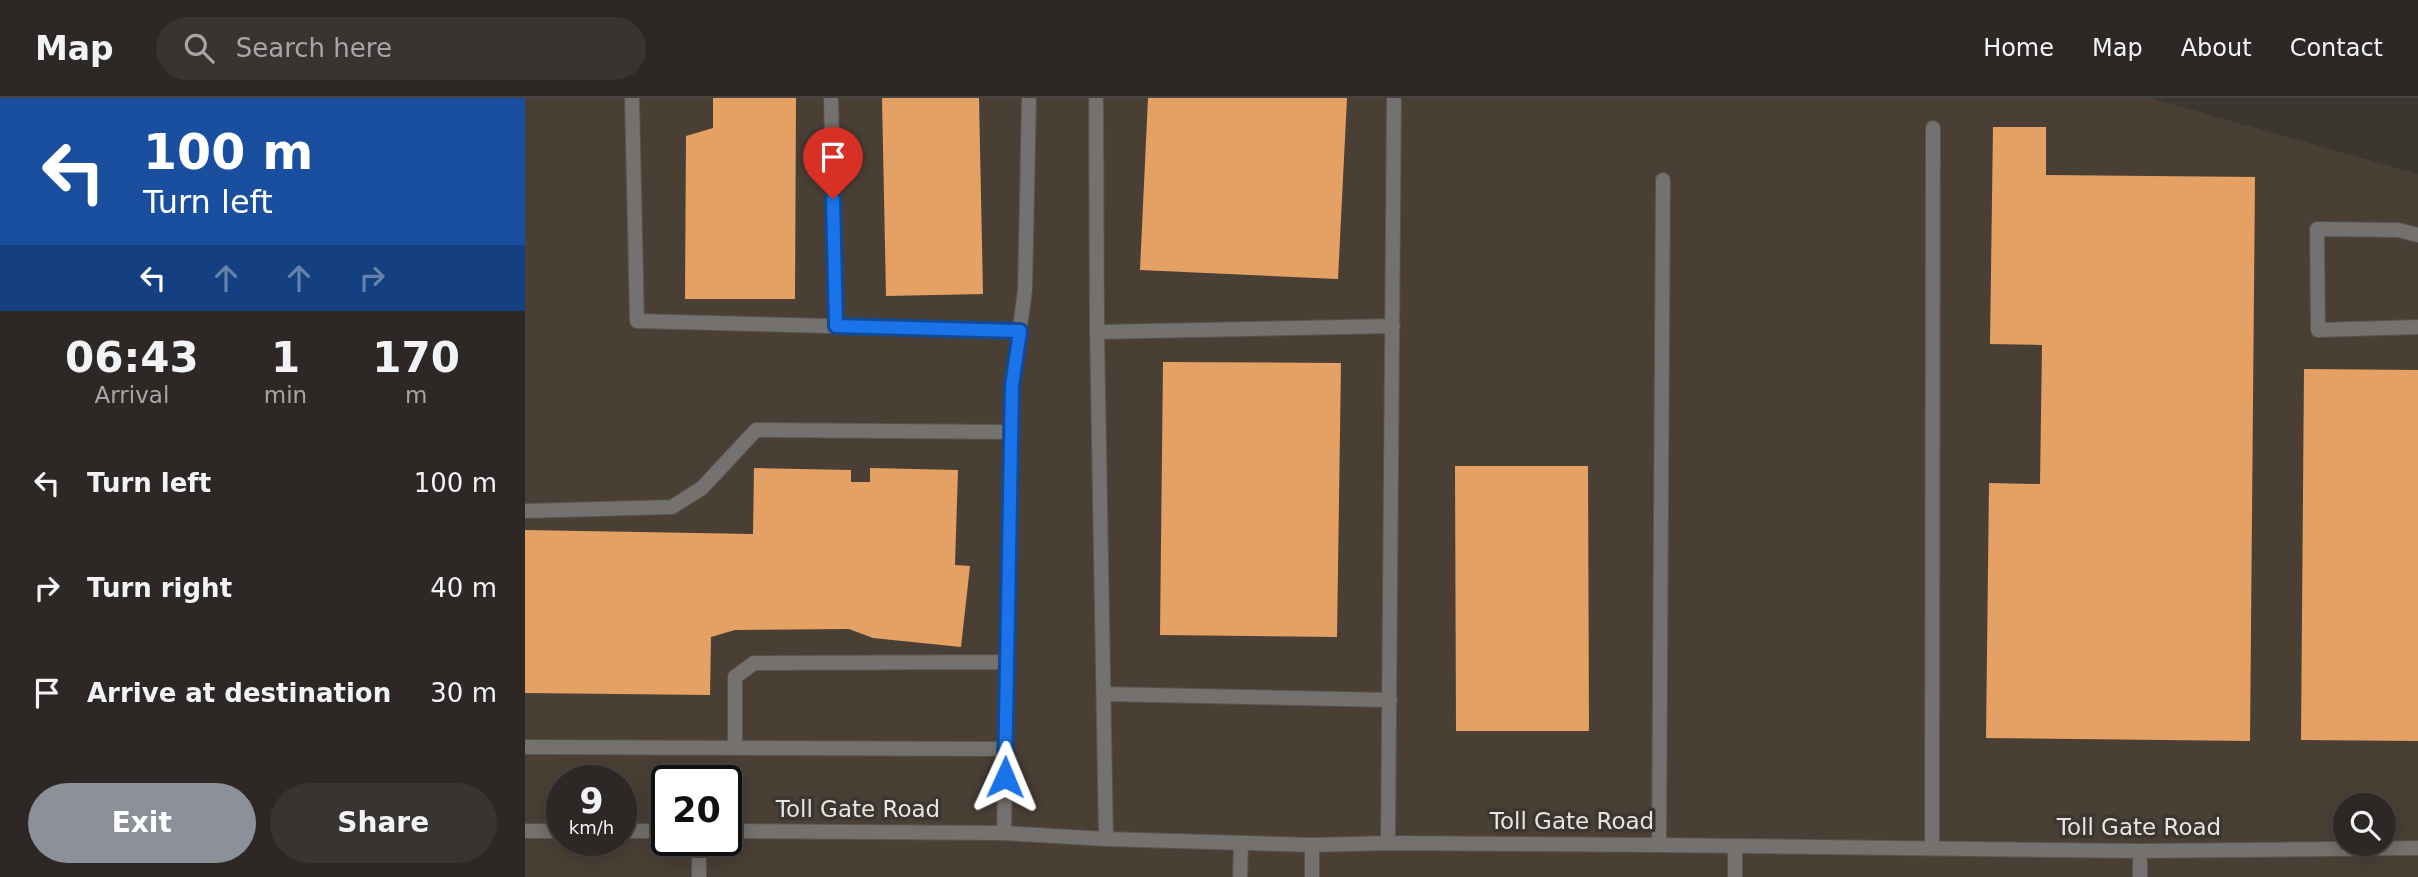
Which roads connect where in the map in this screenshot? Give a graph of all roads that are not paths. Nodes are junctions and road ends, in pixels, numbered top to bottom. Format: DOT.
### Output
graph roads {
  1 [pos="632,98"];
  2 [pos="831,98"];
  3 [pos="1029,98"];
  4 [pos="1096,98"];
  5 [pos="1394,98"];
  6 [pos="1933,128"];
  7 [pos="1663,180"];
  8 [pos="2418,235"];
  9 [pos="836,326"];
  10 [pos="1393,326"];
  11 [pos="2418,327"];
  12 [pos="1020,331"];
  13 [pos="1097,332"];
  14 [pos="1011,432"];
  15 [pos="525,511"];
  16 [pos="1007,662"];
  17 [pos="1104,694"];
  18 [pos="1389,700"];
  19 [pos="525,747"];
  20 [pos="735,748"];
  21 [pos="1005,750"];
  22 [pos="525,831"];
  23 [pos="546,831"];
  24 [pos="742,831"];
  25 [pos="1004,833"];
  26 [pos="1106,839"];
  27 [pos="1388,843"];
  28 [pos="1241,844"];
  29 [pos="1312,845"];
  30 [pos="1659,845"];
  31 [pos="1735,847"];
  32 [pos="1932,848"];
  33 [pos="2418,848"];
  34 [pos="2140,851"];
  35 [pos="699,856"];
  36 [pos="699,877"];
  37 [pos="1240,877"];
  38 [pos="1312,877"];
  39 [pos="1735,877"];
  40 [pos="2140,877"];
  1 -- 9 [label="street"];
  2 -- 9 [label="street"];
  3 -- 12 [label="street"];
  4 -- 13 [label="street"];
  5 -- 10 [label="street"];
  6 -- 32 [label="street"];
  7 -- 30 [label="street"];
  8 -- 11 [label="street"];
  9 -- 12 [label="street"];
  10 -- 13 [label="street"];
  10 -- 18 [label="street"];
  12 -- 14 [label="street"];
  13 -- 17 [label="street"];
  14 -- 15 [label="street"];
  14 -- 16 [label="street"];
  16 -- 20 [label="street"];
  16 -- 21 [label="street"];
  17 -- 18 [label="street"];
  17 -- 26 [label="street"];
  18 -- 27 [label="street"];
  19 -- 20 [label="street"];
  20 -- 21 [label="street"];
  21 -- 25 [label="street"];
  22 -- 23 [label="street"];
  24 -- 25 [label="street, Toll Gate Road"];
  25 -- 26 [label="street, Toll Gate Road"];
  26 -- 28 [label="street, Toll Gate Road"];
  27 -- 29 [label="street, Toll Gate Road"];
  27 -- 30 [label="street, Toll Gate Road"];
  28 -- 29 [label="street, Toll Gate Road"];
  28 -- 37 [label="street"];
  29 -- 38 [label="street"];
  30 -- 31 [label="street, Toll Gate Road"];
  31 -- 32 [label="street, Toll Gate Road"];
  31 -- 39 [label="street"];
  32 -- 34 [label="street, Toll Gate Road"];
  33 -- 34 [label="street, Toll Gate Road"];
  34 -- 40 [label="street"];
  35 -- 36 [label="street"];
}
